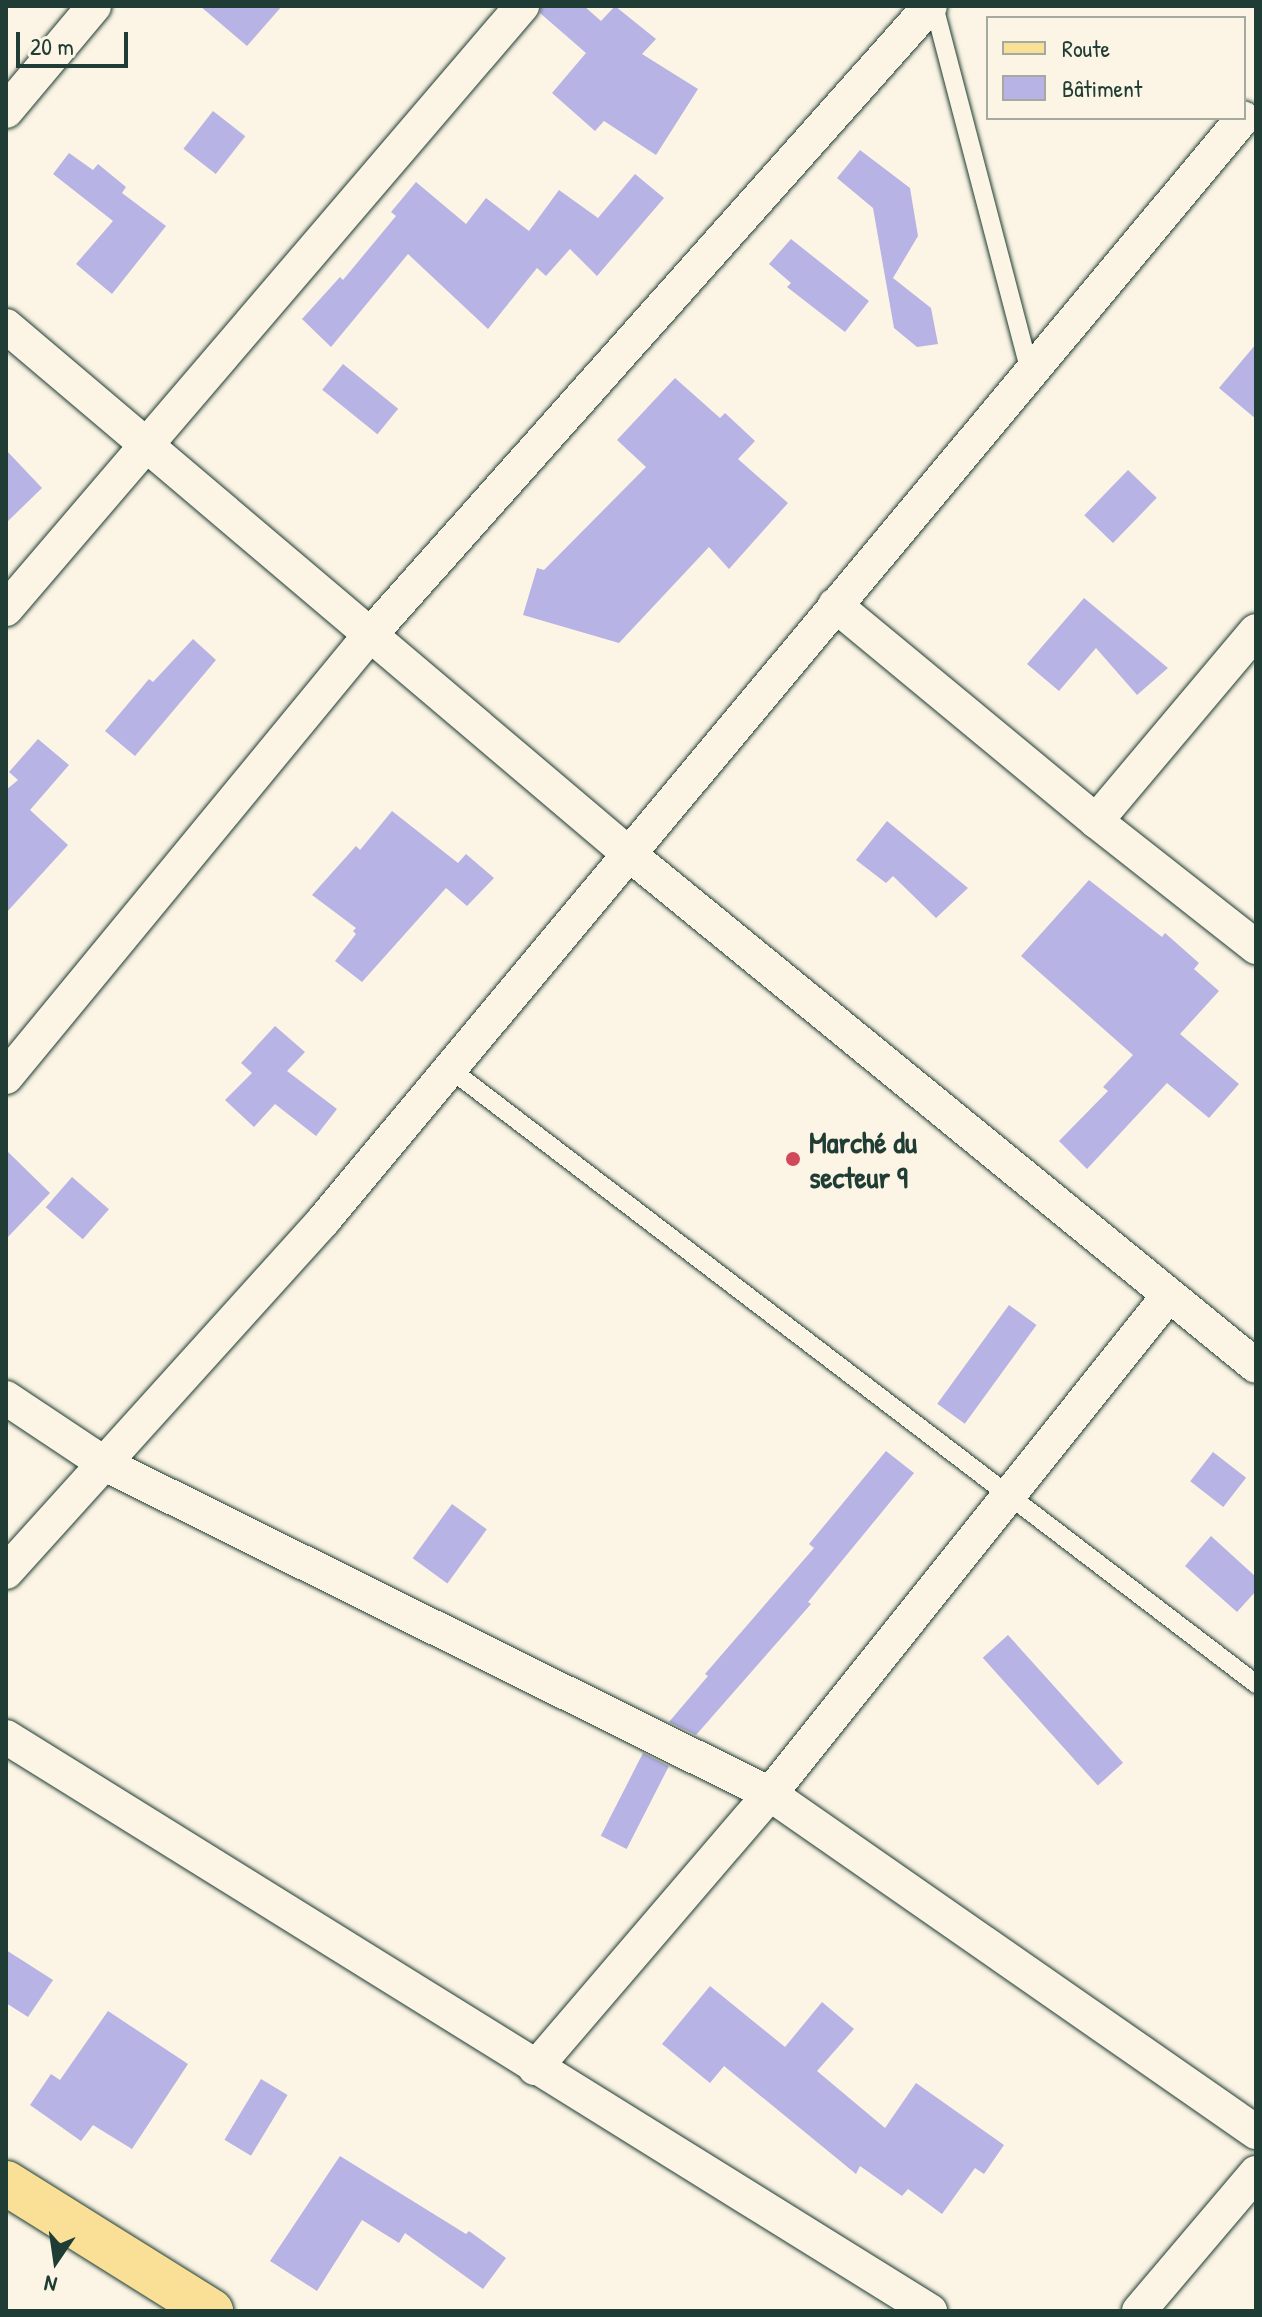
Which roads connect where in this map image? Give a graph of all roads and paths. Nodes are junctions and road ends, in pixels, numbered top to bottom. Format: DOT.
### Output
graph roads {
  1 [pos="94,6"];
  2 [pos="522,6"];
  3 [pos="932,6"];
  4 [pos="6,111"];
  5 [pos="1242,120"];
  6 [pos="6,326"];
  7 [pos="1030,373"];
  8 [pos="146,445"];
  9 [pos="835,605"];
  10 [pos="6,609"];
  11 [pos="1256,631"];
  12 [pos="370,635"];
  13 [pos="1096,821"];
  14 [pos="629,854"];
  15 [pos="1256,947"];
  16 [pos="450,1069"];
  17 [pos="6,1077"];
  18 [pos="1169,1295"];
  19 [pos="1256,1366"];
  20 [pos="6,1398"];
  21 [pos="105,1464"];
  22 [pos="1009,1496"];
  23 [pos="6,1572"];
  24 [pos="1256,1684"];
  25 [pos="6,1737"];
  26 [pos="770,1794"];
  27 [pos="535,2068"];
  28 [pos="1256,2132"];
  29 [pos="1256,2173"];
  30 [pos="6,2183"];
  31 [pos="198,2308"];
  32 [pos="930,2311"];
  33 [pos="1139,2311"];
  1 -- 4 [label="street"];
  2 -- 8 [label="street"];
  3 -- 7 [label="lane"];
  3 -- 12 [label="street"];
  5 -- 7 [label="street"];
  6 -- 8 [label="street"];
  7 -- 9 [label="street"];
  8 -- 10 [label="street"];
  8 -- 12 [label="street"];
  9 -- 13 [label="street"];
  9 -- 14 [label="street"];
  11 -- 13 [label="street"];
  12 -- 14 [label="street"];
  12 -- 17 [label="street"];
  13 -- 15 [label="street"];
  14 -- 16 [label="street"];
  14 -- 18 [label="street"];
  16 -- 21 [label="street"];
  16 -- 22 [label="lane"];
  18 -- 19 [label="street"];
  18 -- 22 [label="street"];
  20 -- 21 [label="street"];
  21 -- 23 [label="street"];
  21 -- 26 [label="street"];
  22 -- 24 [label="lane"];
  22 -- 26 [label="street"];
  25 -- 27 [label="street"];
  26 -- 27 [label="street"];
  26 -- 28 [label="street"];
  27 -- 32 [label="street"];
  29 -- 33 [label="street"];
  30 -- 31 [label="main road"];
}
